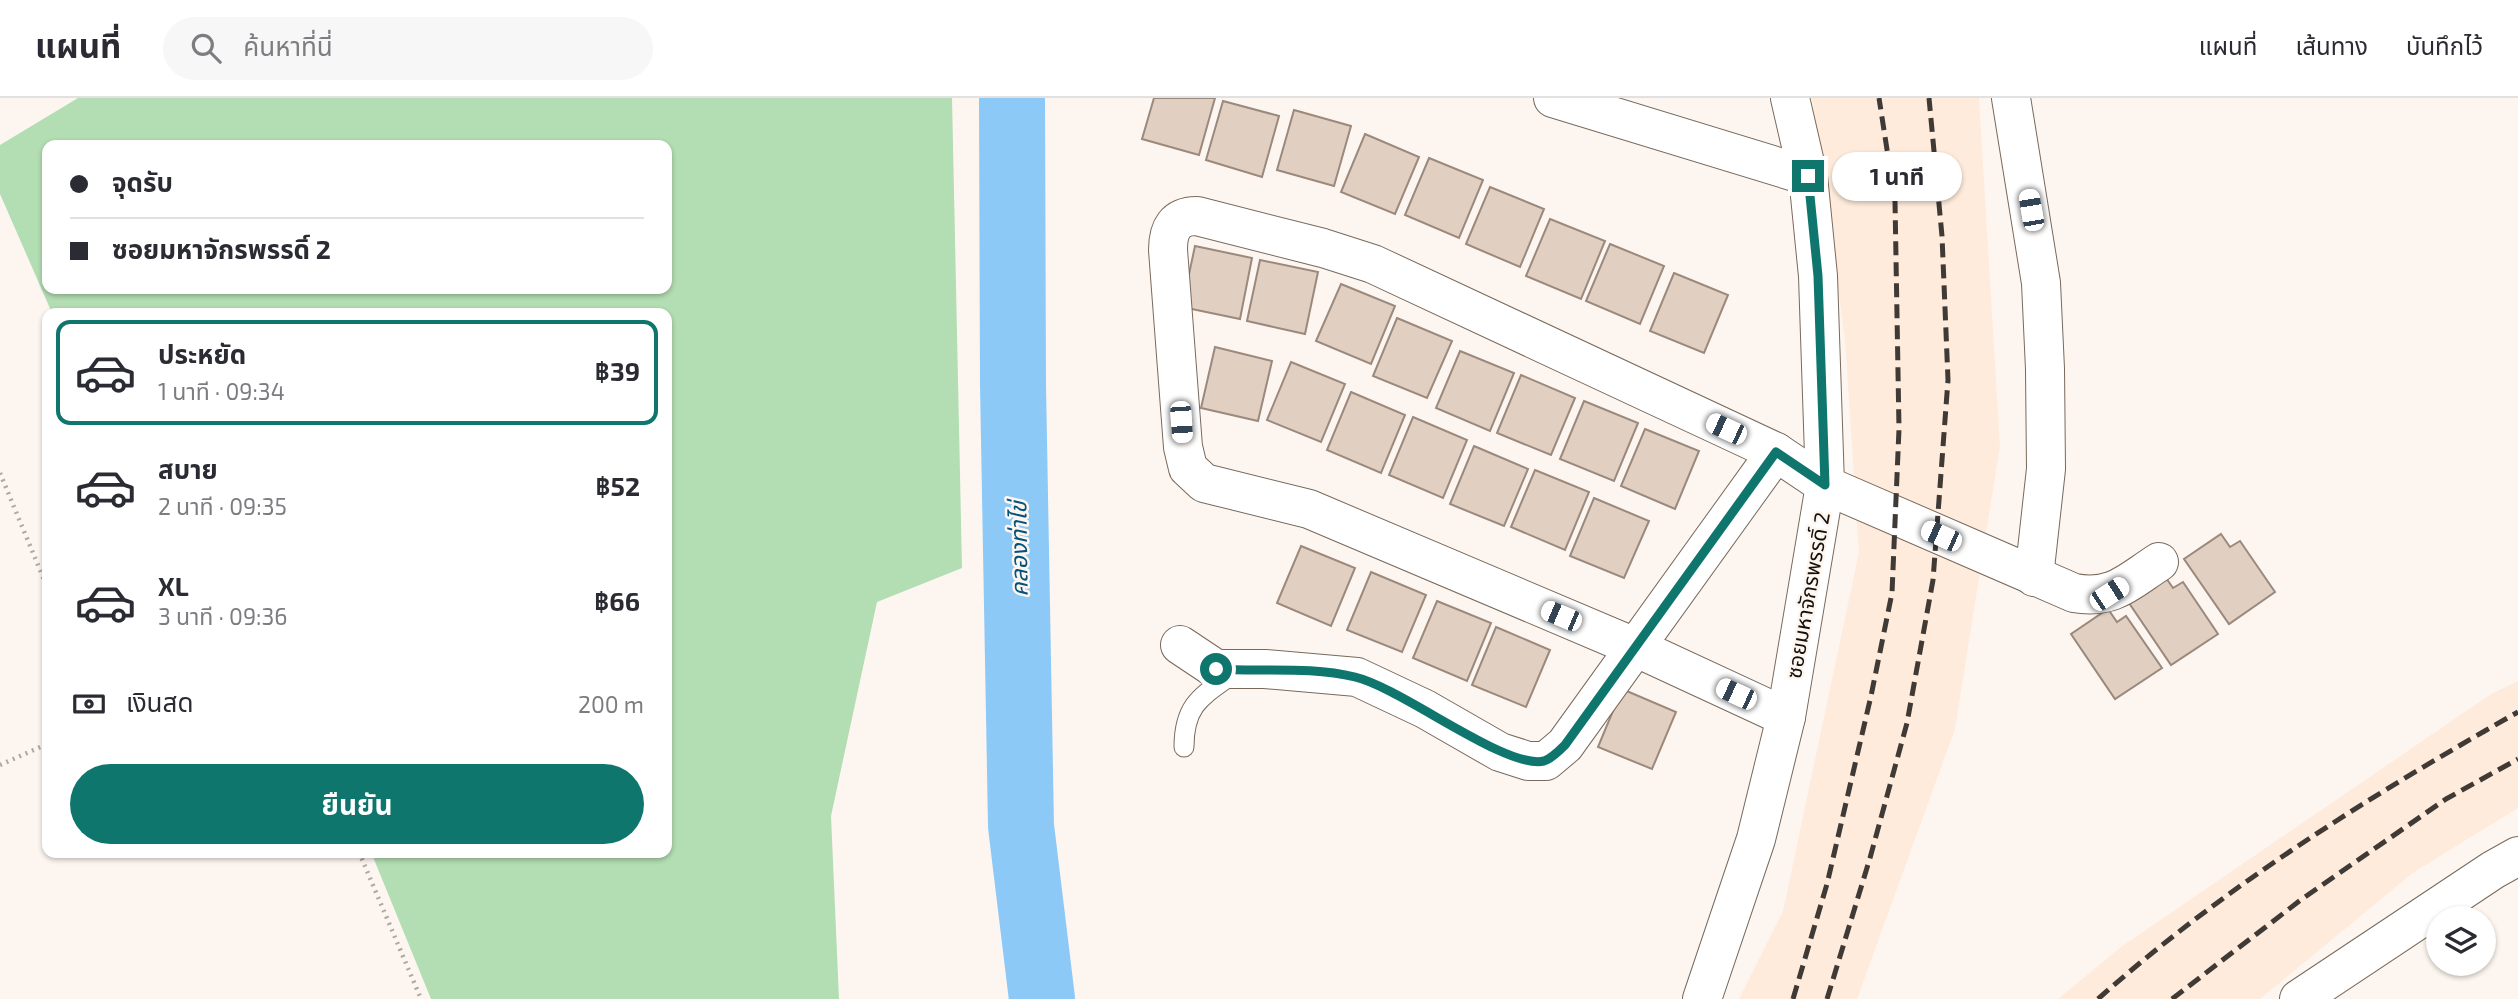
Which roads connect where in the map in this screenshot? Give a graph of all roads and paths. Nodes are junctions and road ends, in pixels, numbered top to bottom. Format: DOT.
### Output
graph roads {
  1 [pos="1553,98"];
  2 [pos="1790,98"];
  3 [pos="2016,102"];
  4 [pos="1808,176"];
  5 [pos="1776,452"];
  6 [pos="0,473"];
  7 [pos="1825,485"];
  8 [pos="2159,562"];
  9 [pos="42,575"];
  10 [pos="2034,577"];
  11 [pos="1180,645"];
  12 [pos="1637,648"];
  13 [pos="1238,671"];
  14 [pos="1786,718"];
  15 [pos="42,746"];
  16 [pos="1184,747"];
  17 [pos="0,765"];
  18 [pos="2518,856"];
  19 [pos="362,858"];
  20 [pos="421,999"];
  21 [pos="1702,999"];
  22 [pos="2300,999"];
  1 -- 4 [label="street"];
  2 -- 4 [label="street, ซอยมหาจักรพรรดิ์ 2"];
  3 -- 10 [label="street"];
  4 -- 7 [label="street, ซอยมหาจักรพรรดิ์ 2"];
  5 -- 7 [label="street"];
  5 -- 12 [label="street"];
  5 -- 12 [label="street"];
  6 -- 9 [label="path"];
  7 -- 10 [label="street"];
  7 -- 14 [label="street, ซอยมหาจักรพรรดิ์ 2"];
  8 -- 10 [label="street"];
  11 -- 13 [label="street"];
  12 -- 13 [label="street"];
  12 -- 14 [label="street"];
  13 -- 16 [label="lane"];
  14 -- 21 [label="street, ซอยมหาจักรพรรดิ์ 2"];
  15 -- 17 [label="path"];
  18 -- 22 [label="street"];
  19 -- 20 [label="path"];
}
